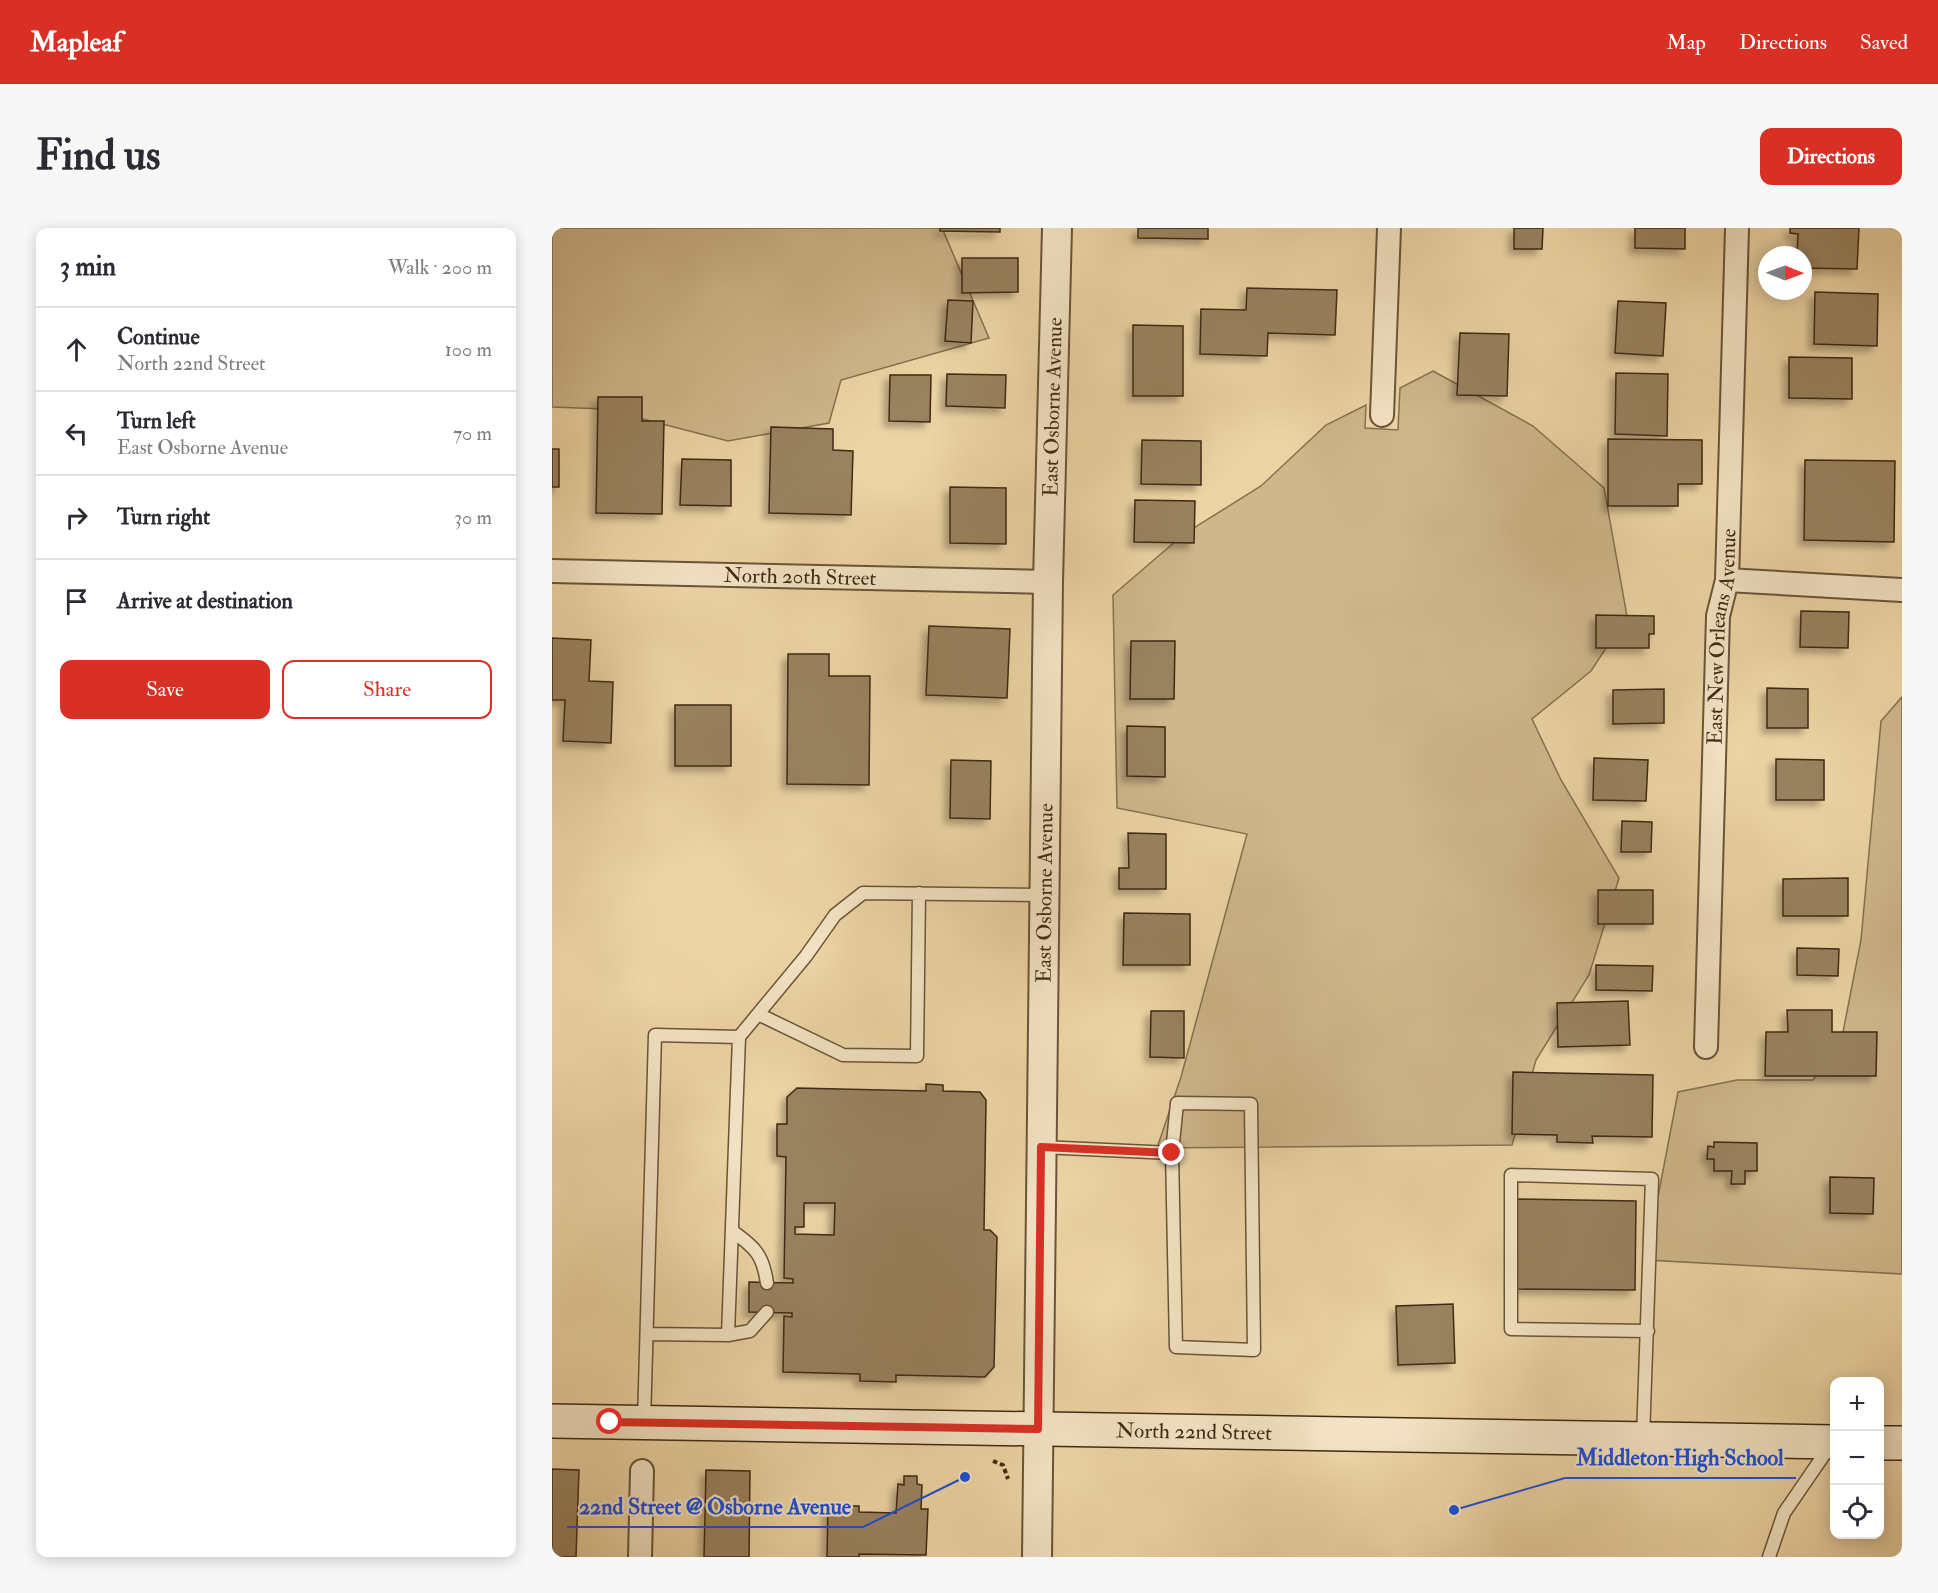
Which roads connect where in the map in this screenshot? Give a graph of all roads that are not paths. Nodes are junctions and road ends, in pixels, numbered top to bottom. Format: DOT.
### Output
graph roads {
  1 [pos="1057,228"];
  2 [pos="1389,228"];
  3 [pos="1737,228"];
  4 [pos="1382,414"];
  5 [pos="552,571"];
  6 [pos="1727,580"];
  7 [pos="1048,582"];
  8 [pos="1902,590"];
  9 [pos="919,894"];
  10 [pos="1044,895"];
  11 [pos="758,1014"];
  12 [pos="739,1037"];
  13 [pos="1706,1047"];
  14 [pos="1041,1147"];
  15 [pos="1172,1153"];
  16 [pos="732,1231"];
  17 [pos="767,1283"];
  18 [pos="767,1312"];
  19 [pos="1648,1332"];
  20 [pos="646,1334"];
  21 [pos="728,1335"];
  22 [pos="552,1421"];
  23 [pos="644,1422"];
  24 [pos="1038,1429"];
  25 [pos="1643,1440"];
  26 [pos="1830,1442"];
  27 [pos="1884,1443"];
  28 [pos="1902,1443"];
  29 [pos="1830,1446"];
  30 [pos="642,1471"];
  31 [pos="640,1557"];
  32 [pos="1037,1557"];
  33 [pos="1769,1557"];
  1 -- 7 [label="street, East Osborne Avenue"];
  2 -- 4 [label="street"];
  3 -- 6 [label="street, East New Orleans Avenue"];
  5 -- 7 [label="street, North 20th Street"];
  6 -- 8 [label="street"];
  6 -- 13 [label="street, East New Orleans Avenue"];
  7 -- 10 [label="street, East Osborne Avenue"];
  9 -- 10 [label="lane"];
  9 -- 11 [label="lane"];
  9 -- 11 [label="lane"];
  10 -- 14 [label="street, East Osborne Avenue"];
  11 -- 12 [label="lane"];
  12 -- 16 [label="lane"];
  12 -- 20 [label="lane"];
  14 -- 15 [label="lane"];
  14 -- 24 [label="street, East Osborne Avenue"];
  15 -- 15 [label="lane"];
  16 -- 17 [label="lane"];
  16 -- 21 [label="lane"];
  18 -- 21 [label="lane"];
  19 -- 19 [label="lane"];
  19 -- 25 [label="lane"];
  20 -- 21 [label="lane"];
  20 -- 23 [label="lane"];
  22 -- 23 [label="main road, North 22nd Street"];
  23 -- 24 [label="main road, North 22nd Street"];
  24 -- 25 [label="main road, North 22nd Street"];
  24 -- 32 [label="street, East Osborne Avenue"];
  25 -- 26 [label="main road, North 22nd Street"];
  27 -- 28 [label="main road"];
  29 -- 33 [label="lane"];
  30 -- 31 [label="street"];
}
